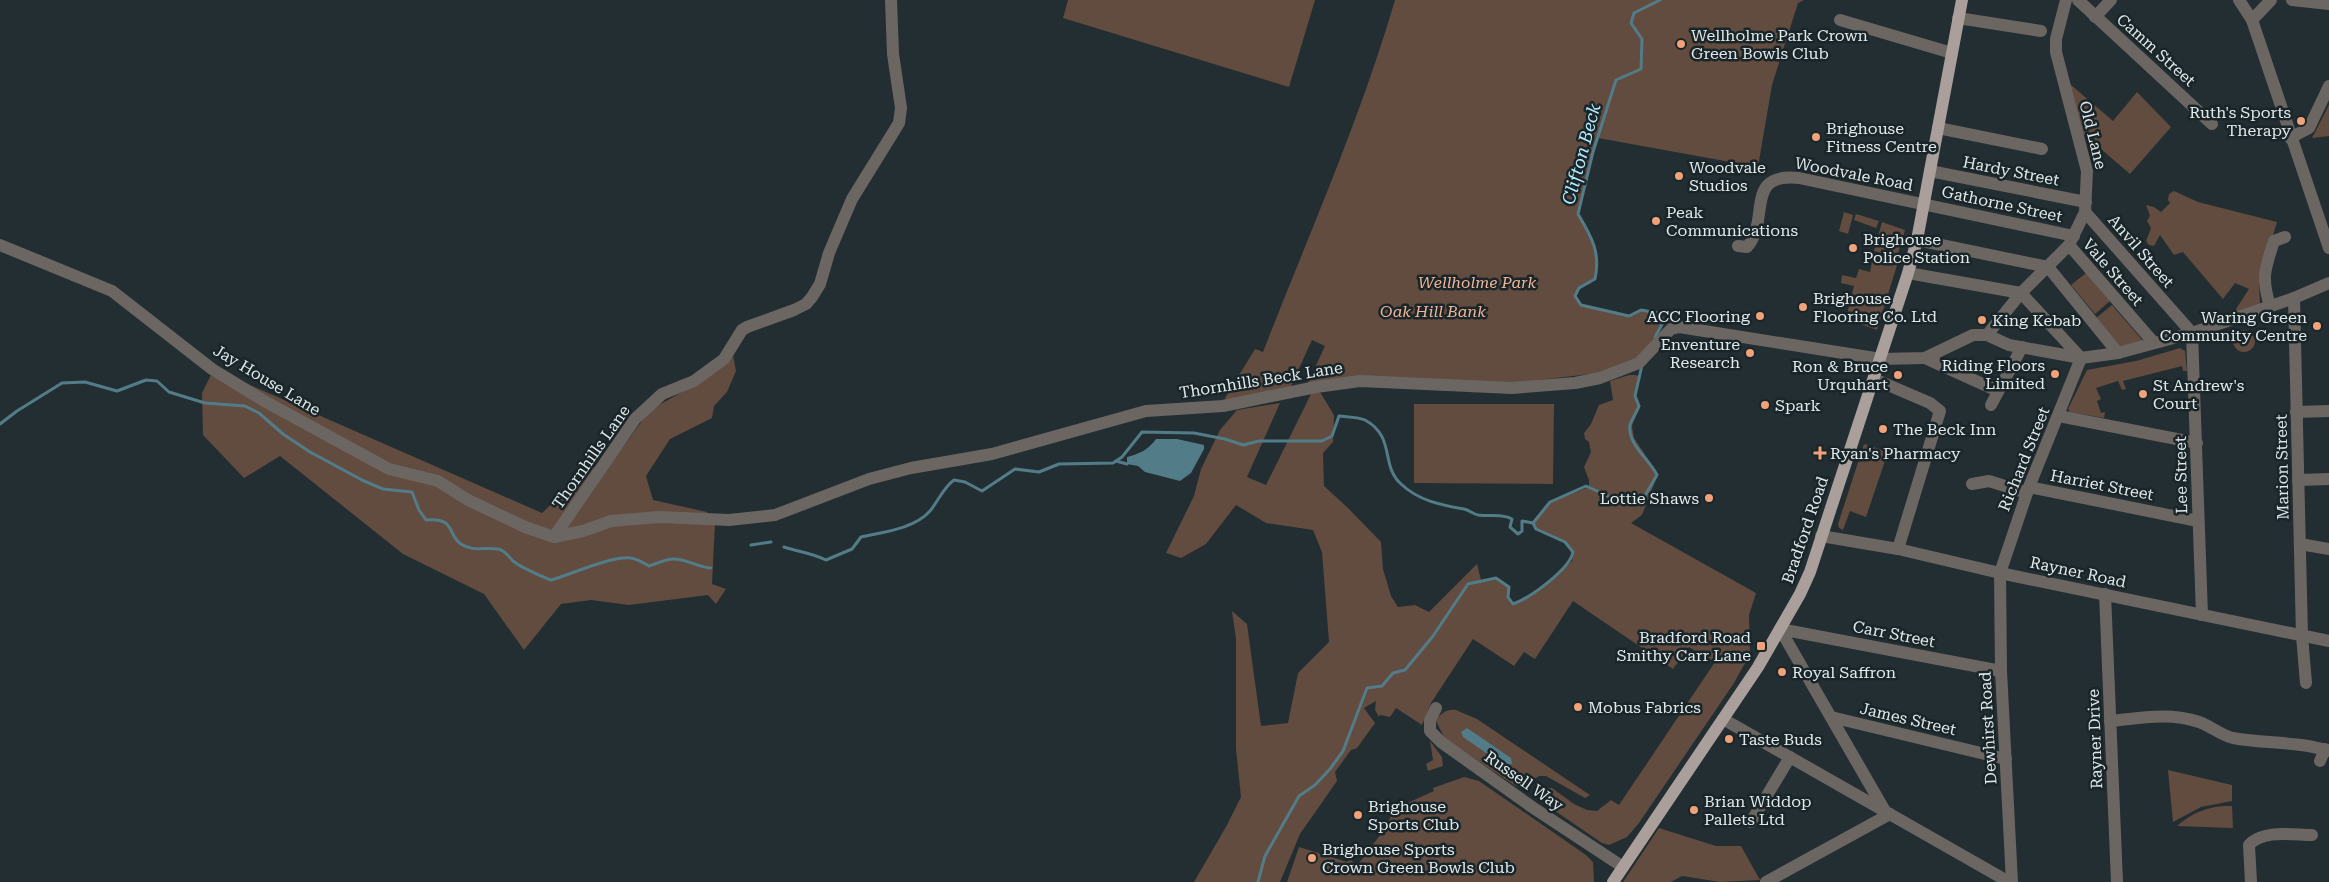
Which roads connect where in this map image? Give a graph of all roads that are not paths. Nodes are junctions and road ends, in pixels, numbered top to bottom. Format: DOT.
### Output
graph roads {
  1 [pos="891,0"];
  2 [pos="1962,0"];
  3 [pos="2066,0"];
  4 [pos="2078,0"];
  5 [pos="2111,0"];
  6 [pos="2239,0"];
  7 [pos="2272,0"];
  8 [pos="2292,0"];
  9 [pos="2329,4"];
  10 [pos="2095,17"];
  11 [pos="1958,18"];
  12 [pos="1840,20"];
  13 [pos="2252,20"];
  14 [pos="2041,31"];
  15 [pos="1952,53"];
  16 [pos="2329,86"];
  17 [pos="2212,124"];
  18 [pos="1938,128"];
  19 [pos="2290,138"];
  20 [pos="2042,149"];
  21 [pos="1930,171"];
  22 [pos="1923,204"];
  23 [pos="2086,207"];
  24 [pos="2285,236"];
  25 [pos="1917,240"];
  26 [pos="2071,241"];
  27 [pos="0,245"];
  28 [pos="1738,246"];
  29 [pos="2329,248"];
  30 [pos="2048,267"];
  31 [pos="1908,273"];
  32 [pos="2329,283"];
  33 [pos="2020,293"];
  34 [pos="2294,298"];
  35 [pos="2270,306"];
  36 [pos="2192,333"];
  37 [pos="1987,335"];
  38 [pos="2154,343"];
  39 [pos="2022,347"];
  40 [pos="2118,353"];
  41 [pos="1881,358"];
  42 [pos="1924,358"];
  43 [pos="2081,358"];
  44 [pos="1874,379"];
  45 [pos="1998,392"];
  46 [pos="1991,405"];
  47 [pos="2329,411"];
  48 [pos="2296,412"];
  49 [pos="2059,416"];
  50 [pos="2197,443"];
  51 [pos="2329,478"];
  52 [pos="2298,480"];
  53 [pos="1972,484"];
  54 [pos="2028,490"];
  55 [pos="2198,520"];
  56 [pos="1821,536"];
  57 [pos="554,537"];
  58 [pos="2300,544"];
  59 [pos="2329,548"];
  60 [pos="1898,549"];
  61 [pos="2000,573"];
  62 [pos="2105,594"];
  63 [pos="2202,615"];
  64 [pos="1780,629"];
  65 [pos="2302,636"];
  66 [pos="2329,641"];
  67 [pos="2001,671"];
  68 [pos="2306,683"];
  69 [pos="1436,708"];
  70 [pos="1831,717"];
  71 [pos="1723,719"];
  72 [pos="2110,721"];
  73 [pos="2325,754"];
  74 [pos="1790,757"];
  75 [pos="2006,759"];
  76 [pos="1887,813"];
  77 [pos="1751,822"];
  78 [pos="2312,835"];
  79 [pos="1623,867"];
  80 [pos="1613,882"];
  81 [pos="1766,882"];
  82 [pos="2010,882"];
  83 [pos="2117,882"];
  84 [pos="2251,882"];
  1 -- 57 [label="street, Thornhills Lane"];
  2 -- 11 [label="main road, Bradford Road"];
  3 -- 23 [label="street, Old Lane"];
  4 -- 10 [label="street, Camm Street"];
  5 -- 10 [label="street"];
  6 -- 13 [label="street"];
  7 -- 13 [label="street"];
  8 -- 9 [label="street"];
  10 -- 17 [label="street, Camm Street"];
  11 -- 14 [label="street"];
  11 -- 15 [label="main road, Bradford Road"];
  12 -- 15 [label="street"];
  13 -- 19 [label="street"];
  15 -- 18 [label="main road, Bradford Road"];
  16 -- 19 [label="street"];
  18 -- 20 [label="street"];
  18 -- 21 [label="main road, Bradford Road"];
  19 -- 29 [label="street"];
  21 -- 22 [label="main road, Bradford Road"];
  21 -- 23 [label="street, Hardy Street"];
  22 -- 25 [label="main road, Bradford Road"];
  22 -- 26 [label="street, Gathorne Street"];
  22 -- 28 [label="street, Woodvale Road"];
  23 -- 26 [label="street, Old Lane"];
  23 -- 36 [label="street, Anvil Street"];
  24 -- 35 [label="street"];
  25 -- 30 [label="street"];
  25 -- 31 [label="main road, Bradford Road"];
  26 -- 30 [label="street, Old Lane"];
  26 -- 38 [label="street, Vale Street"];
  27 -- 57 [label="street, Jay House Lane"];
  30 -- 33 [label="street, Old Lane"];
  30 -- 40 [label="street"];
  31 -- 33 [label="street"];
  31 -- 41 [label="main road, Bradford Road"];
  32 -- 34 [label="street"];
  33 -- 37 [label="street, Old Lane"];
  33 -- 43 [label="street"];
  34 -- 35 [label="street"];
  34 -- 48 [label="street, Marion Street"];
  35 -- 36 [label="street"];
  36 -- 38 [label="street"];
  36 -- 50 [label="street, Lee Street"];
  37 -- 39 [label="street"];
  37 -- 42 [label="street"];
  38 -- 40 [label="street"];
  39 -- 43 [label="street"];
  39 -- 45 [label="street"];
  40 -- 43 [label="street"];
  41 -- 42 [label="street, Thornhills Beck Lane"];
  41 -- 44 [label="main road, Bradford Road"];
  41 -- 57 [label="street, Thornhills Beck Lane"];
  42 -- 45 [label="street"];
  43 -- 49 [label="street, Richard Street"];
  44 -- 56 [label="main road, Bradford Road"];
  44 -- 60 [label="street"];
  45 -- 46 [label="street"];
  47 -- 48 [label="street"];
  48 -- 52 [label="street, Marion Street"];
  49 -- 50 [label="street"];
  49 -- 54 [label="street, Richard Street"];
  50 -- 55 [label="street, Lee Street"];
  51 -- 52 [label="street"];
  52 -- 58 [label="street, Marion Street"];
  53 -- 54 [label="street, Harriet Street"];
  54 -- 55 [label="street, Harriet Street"];
  54 -- 61 [label="street, Richard Street"];
  55 -- 63 [label="street, Lee Street"];
  56 -- 60 [label="street, Rayner Road"];
  56 -- 64 [label="main road, Bradford Road"];
  58 -- 59 [label="street"];
  58 -- 65 [label="street, Marion Street"];
  60 -- 61 [label="street, Rayner Road"];
  61 -- 62 [label="street, Rayner Road"];
  61 -- 67 [label="street, Dewhirst Road"];
  62 -- 63 [label="street, Rayner Road"];
  62 -- 72 [label="street, Rayner Drive"];
  63 -- 65 [label="street, Rayner Road"];
  64 -- 67 [label="street, Carr Street"];
  64 -- 70 [label="street"];
  64 -- 71 [label="main road, Bradford Road"];
  65 -- 66 [label="street, Rayner Road"];
  65 -- 68 [label="street, Marion Street"];
  67 -- 75 [label="street, Dewhirst Road"];
  69 -- 79 [label="street, Russell Way"];
  70 -- 75 [label="street, James Street"];
  70 -- 76 [label="street"];
  71 -- 74 [label="street"];
  71 -- 79 [label="main road, Bradford Road"];
  72 -- 73 [label="street"];
  72 -- 83 [label="street, Rayner Drive"];
  74 -- 76 [label="street"];
  74 -- 77 [label="street"];
  75 -- 82 [label="street, Dewhirst Road"];
  76 -- 81 [label="street"];
  76 -- 82 [label="street"];
  78 -- 84 [label="street"];
  79 -- 80 [label="main road, Bradford Road"];
}
